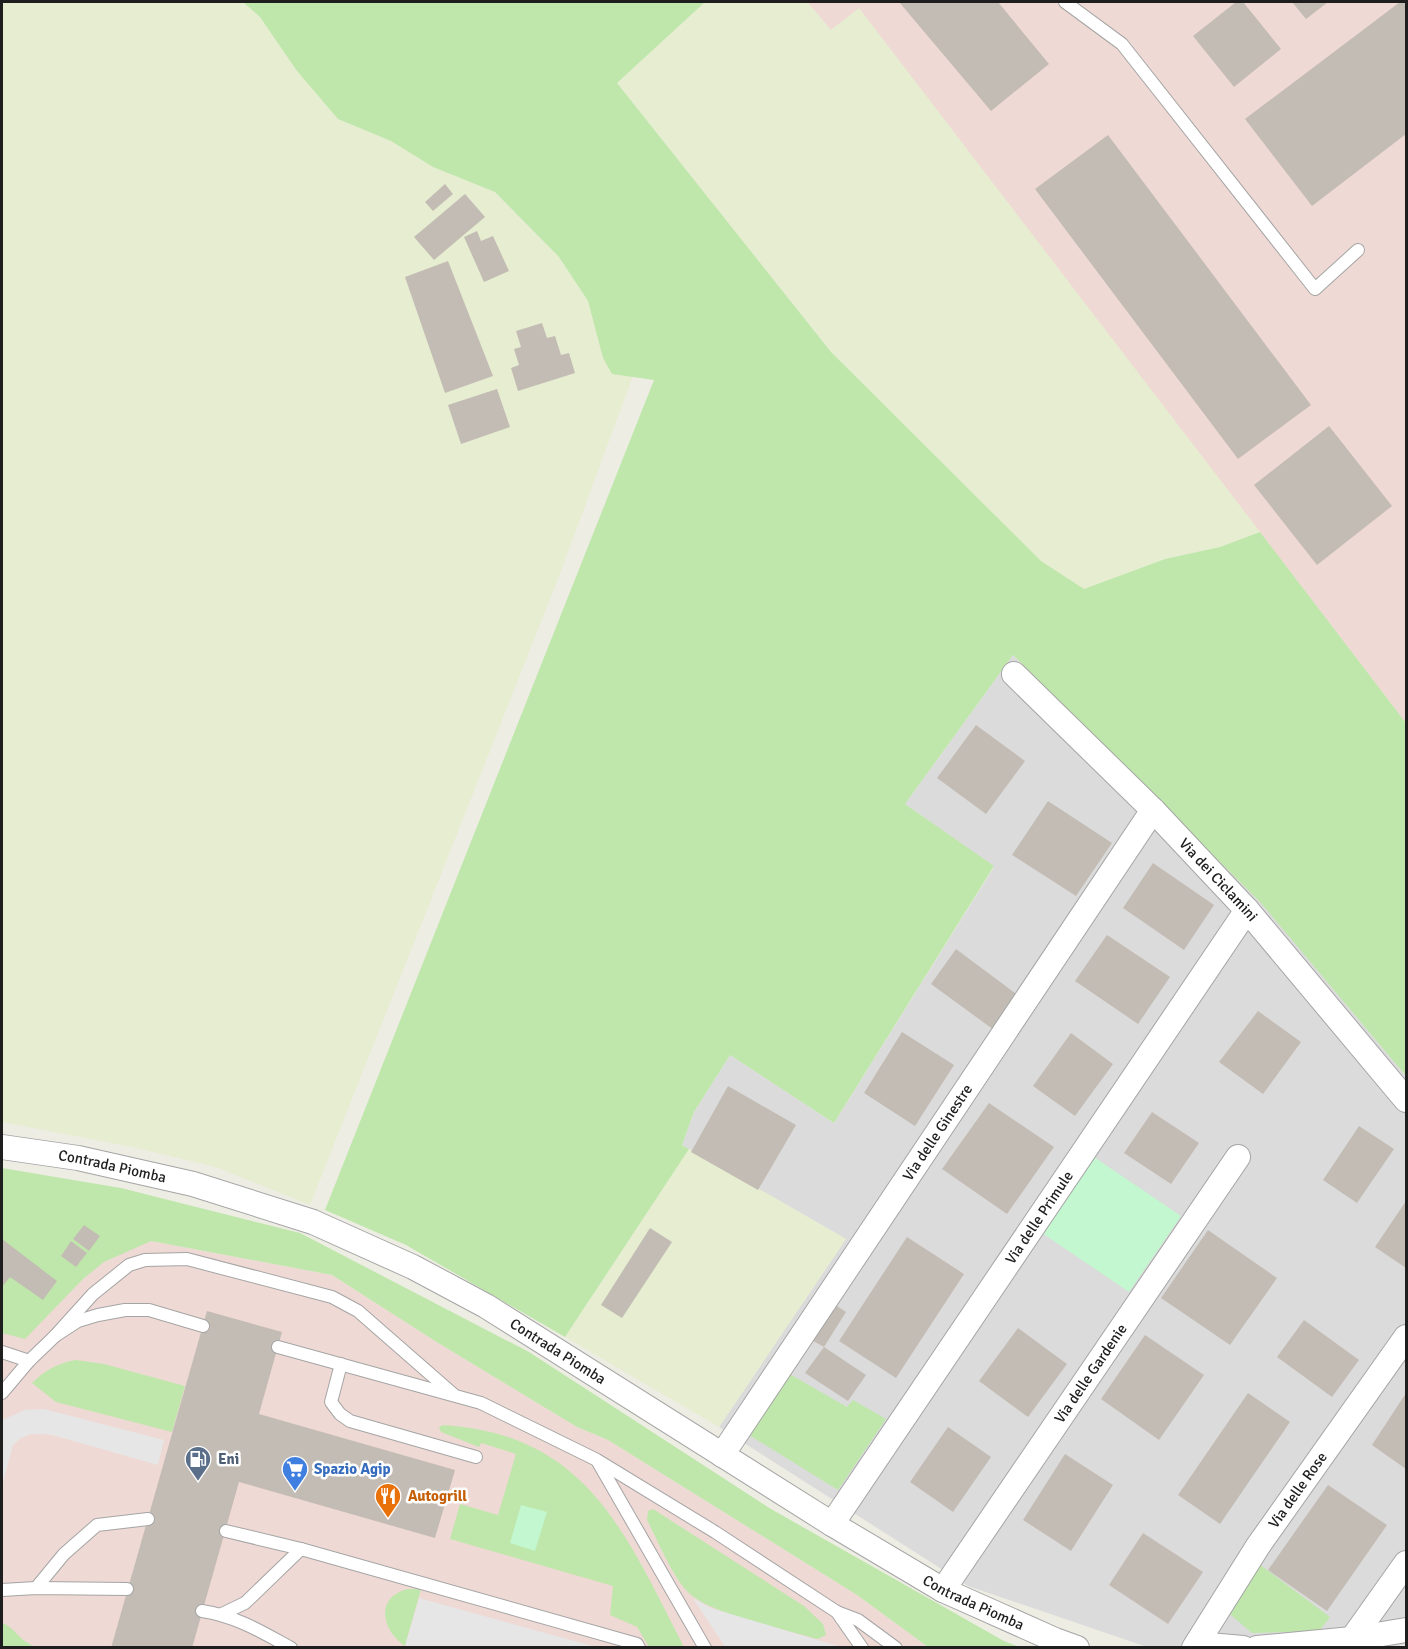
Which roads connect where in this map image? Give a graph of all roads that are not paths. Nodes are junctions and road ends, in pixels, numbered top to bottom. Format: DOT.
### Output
graph roads {
  1 [pos="1065,2"];
  2 [pos="1358,250"];
  3 [pos="1014,674"];
  4 [pos="1153,810"];
  5 [pos="1247,910"];
  6 [pos="1407,1100"];
  7 [pos="2,1148"];
  8 [pos="1238,1157"];
  9 [pos="203,1326"];
  10 [pos="55,1336"];
  11 [pos="1407,1337"];
  12 [pos="278,1347"];
  13 [pos="2,1352"];
  14 [pos="29,1361"];
  15 [pos="341,1364"];
  16 [pos="2,1393"];
  17 [pos="455,1396"];
  18 [pos="722,1455"];
  19 [pos="476,1457"];
  20 [pos="597,1460"];
  21 [pos="148,1519"];
  22 [pos="832,1524"];
  23 [pos="226,1531"];
  24 [pos="301,1549"];
  25 [pos="1407,1563"];
  26 [pos="36,1588"];
  27 [pos="127,1589"];
  28 [pos="2,1590"];
  29 [pos="943,1590"];
  30 [pos="202,1611"];
  31 [pos="837,1612"];
  32 [pos="222,1614"];
  33 [pos="1407,1630"];
  34 [pos="1352,1640"];
  35 [pos="1195,1646"];
  36 [pos="291,1647"];
  37 [pos="639,1647"];
  38 [pos="705,1647"];
  39 [pos="862,1647"];
  40 [pos="896,1647"];
  41 [pos="1077,1647"];
  42 [pos="1243,1647"];
  43 [pos="1257,1647"];
  1 -- 2 [label="lane"];
  3 -- 4 [label="street, Via dei Ciclamini"];
  4 -- 5 [label="street, Via dei Ciclamini"];
  4 -- 18 [label="street, Via delle Ginestre"];
  5 -- 6 [label="street, Via dei Ciclamini"];
  5 -- 22 [label="street, Via delle Primule"];
  7 -- 18 [label="street, Contrada Piomba"];
  8 -- 29 [label="street, Via delle Gardenie"];
  9 -- 10 [label="lane"];
  10 -- 14 [label="lane"];
  10 -- 17 [label="lane"];
  11 -- 35 [label="street, Via delle Rose"];
  12 -- 15 [label="lane"];
  13 -- 14 [label="lane"];
  14 -- 16 [label="lane"];
  15 -- 17 [label="lane"];
  15 -- 19 [label="lane"];
  17 -- 20 [label="lane"];
  18 -- 22 [label="street, Contrada Piomba"];
  20 -- 31 [label="lane"];
  20 -- 38 [label="lane"];
  21 -- 26 [label="lane"];
  22 -- 29 [label="street, Contrada Piomba"];
  23 -- 24 [label="lane"];
  24 -- 32 [label="lane"];
  24 -- 37 [label="lane"];
  25 -- 34 [label="street"];
  26 -- 27 [label="lane"];
  26 -- 28 [label="lane"];
  29 -- 41 [label="street, Contrada Piomba"];
  30 -- 32 [label="lane"];
  31 -- 39 [label="lane"];
  31 -- 40 [label="lane"];
  32 -- 36 [label="lane"];
  33 -- 34 [label="street"];
  34 -- 43 [label="street"];
  35 -- 42 [label="street"];
}
